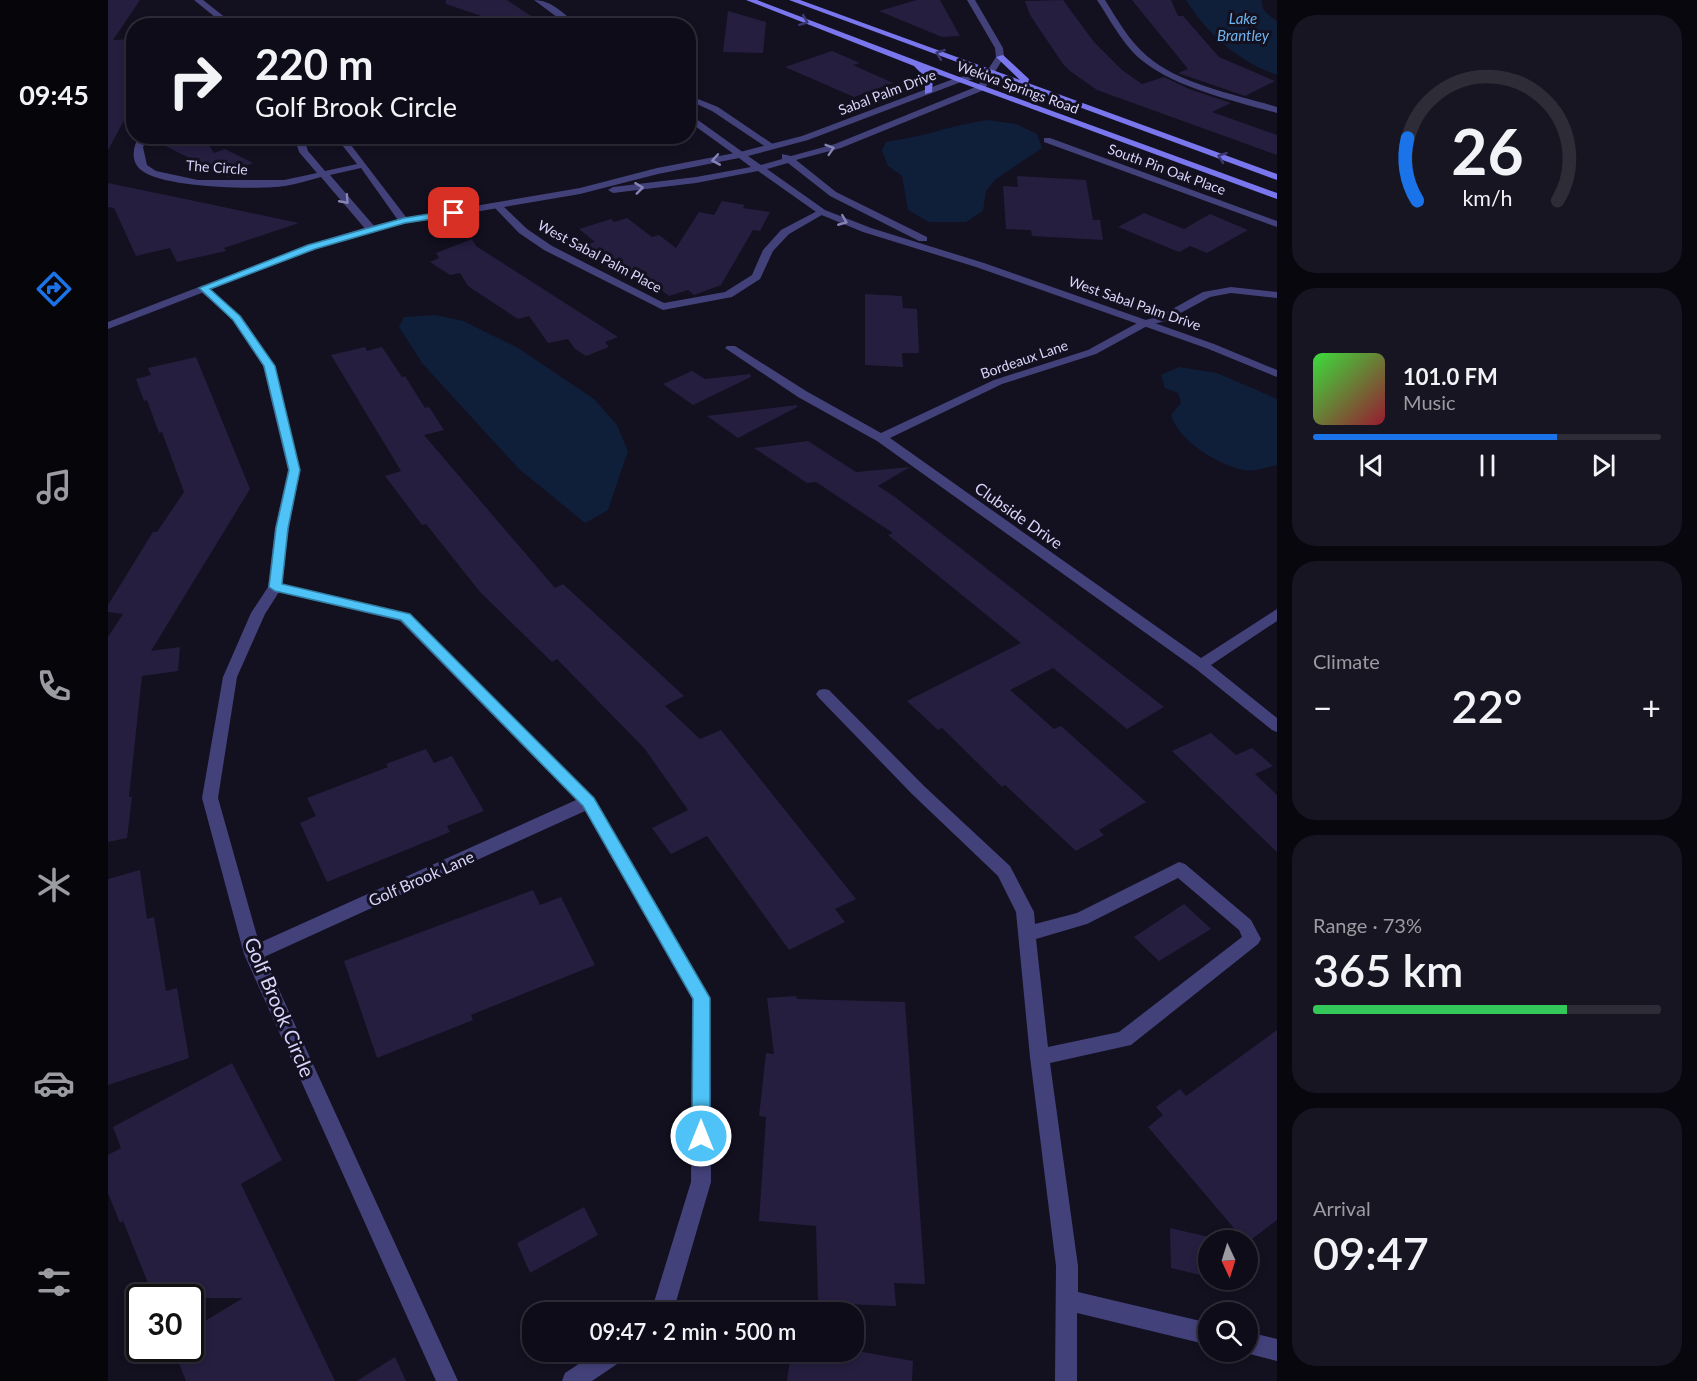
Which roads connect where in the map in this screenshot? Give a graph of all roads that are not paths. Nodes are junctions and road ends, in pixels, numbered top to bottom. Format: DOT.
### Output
graph roads {
  1 [pos="198,0"];
  2 [pos="538,0"];
  3 [pos="750,0"];
  4 [pos="768,0"];
  5 [pos="793,0"];
  6 [pos="971,0"];
  7 [pos="1101,0"];
  8 [pos="803,4"];
  9 [pos="221,18"];
  10 [pos="564,18"];
  11 [pos="1000,57"];
  12 [pos="917,64"];
  13 [pos="991,73"];
  14 [pos="959,80"];
  15 [pos="981,88"];
  16 [pos="1041,91"];
  17 [pos="928,92"];
  18 [pos="696,101"];
  19 [pos="1277,111"];
  20 [pos="696,122"];
  21 [pos="1047,140"];
  22 [pos="140,144"];
  23 [pos="301,144"];
  24 [pos="346,144"];
  25 [pos="772,147"];
  26 [pos="741,155"];
  27 [pos="790,160"];
  28 [pos="363,165"];
  29 [pos="759,168"];
  30 [pos="322,173"];
  31 [pos="1277,177"];
  32 [pos="580,191"];
  33 [pos="1277,196"];
  34 [pos="498,206"];
  35 [pos="822,212"];
  36 [pos="404,221"];
  37 [pos="1277,224"];
  38 [pos="371,229"];
  39 [pos="980,265"];
  40 [pos="204,288"];
  41 [pos="1277,295"];
  42 [pos="1144,323"];
  43 [pos="108,326"];
  44 [pos="730,348"];
  45 [pos="1277,374"];
  46 [pos="880,438"];
  47 [pos="275,587"];
  48 [pos="1277,614"];
  49 [pos="1201,665"];
  50 [pos="824,694"];
  51 [pos="1277,726"];
  52 [pos="588,802"];
  53 [pos="1027,934"];
  54 [pos="253,954"];
  55 [pos="1039,1057"];
  56 [pos="1067,1300"];
  57 [pos="665,1302"];
  58 [pos="1198,1331"];
  59 [pos="1258,1345"];
  60 [pos="1277,1350"];
  61 [pos="601,1362"];
  62 [pos="447,1381"];
  63 [pos="573,1381"];
  64 [pos="1066,1381"];
  1 -- 9 [label="street"];
  2 -- 10 [label="street"];
  3 -- 12 [label="main road, Wekiva Springs Road, one-way"];
  4 -- 8 [label="main road"];
  5 -- 8 [label="main road, Wekiva Springs Road"];
  6 -- 11 [label="street"];
  7 -- 19 [label="street"];
  13 -- 8 [label="main road, Wekiva Springs Road, one-way"];
  11 -- 13 [label="street"];
  11 -- 16 [label="main road"];
  12 -- 14 [label="main road, Wekiva Springs Road"];
  12 -- 17 [label="main road"];
  13 -- 14 [label="street, Sabal Palm Drive"];
  13 -- 15 [label="street"];
  13 -- 16 [label="main road, Wekiva Springs Road"];
  14 -- 15 [label="main road, Wekiva Springs Road"];
  14 -- 17 [label="street, Sabal Palm Drive"];
  27 -- 15 [label="street, Sabal Palm Drive, one-way"];
  15 -- 33 [label="main road, Wekiva Springs Road"];
  31 -- 16 [label="main road, Wekiva Springs Road, one-way"];
  17 -- 25 [label="street, Sabal Palm Drive"];
  18 -- 25 [label="street"];
  20 -- 26 [label="street"];
  21 -- 37 [label="street, South Pin Oak Place"];
  22 -- 30 [label="street, The Circle"];
  23 -- 30 [label="street"];
  24 -- 28 [label="street"];
  25 -- 26 [label="street, Sabal Palm Drive"];
  25 -- 27 [label="street, West Sabal Palm Drive"];
  26 -- 29 [label="street, West Sabal Palm Drive"];
  26 -- 32 [label="street, Sabal Palm Drive, one-way"];
  27 -- 29 [label="street, Sabal Palm Drive"];
  27 -- 39 [label="street, West Sabal Palm Drive"];
  28 -- 30 [label="street"];
  28 -- 36 [label="street"];
  32 -- 29 [label="street, Sabal Palm Drive, one-way"];
  29 -- 35 [label="street, West Sabal Palm Drive"];
  30 -- 38 [label="street, one-way"];
  32 -- 34 [label="street, Sabal Palm Drive"];
  34 -- 35 [label="street, West Sabal Palm Place"];
  34 -- 36 [label="street, Sabal Palm Drive"];
  35 -- 39 [label="street, West Sabal Palm Drive, one-way"];
  36 -- 38 [label="street, Sabal Palm Drive"];
  38 -- 40 [label="street, Sabal Palm Drive"];
  39 -- 42 [label="street, West Sabal Palm Drive"];
  40 -- 43 [label="street, Sabal Palm Drive"];
  40 -- 47 [label="street, Golf Brook Circle"];
  41 -- 42 [label="street, Bordeaux Lane"];
  42 -- 45 [label="street, West Sabal Palm Drive"];
  42 -- 46 [label="street, Bordeaux Lane"];
  44 -- 46 [label="street, Clubside Drive"];
  46 -- 49 [label="street, Clubside Drive"];
  47 -- 52 [label="street"];
  47 -- 54 [label="street, Golf Brook Circle"];
  48 -- 49 [label="street"];
  49 -- 51 [label="street, Clubside Drive"];
  50 -- 53 [label="street"];
  52 -- 54 [label="street, Golf Brook Lane"];
  52 -- 57 [label="street"];
  53 -- 55 [label="street"];
  53 -- 55 [label="street"];
  54 -- 62 [label="street, Golf Brook Circle"];
  55 -- 56 [label="street"];
  56 -- 58 [label="street"];
  56 -- 64 [label="street"];
  59 -- 60 [label="street"];
  61 -- 63 [label="street"];
}
